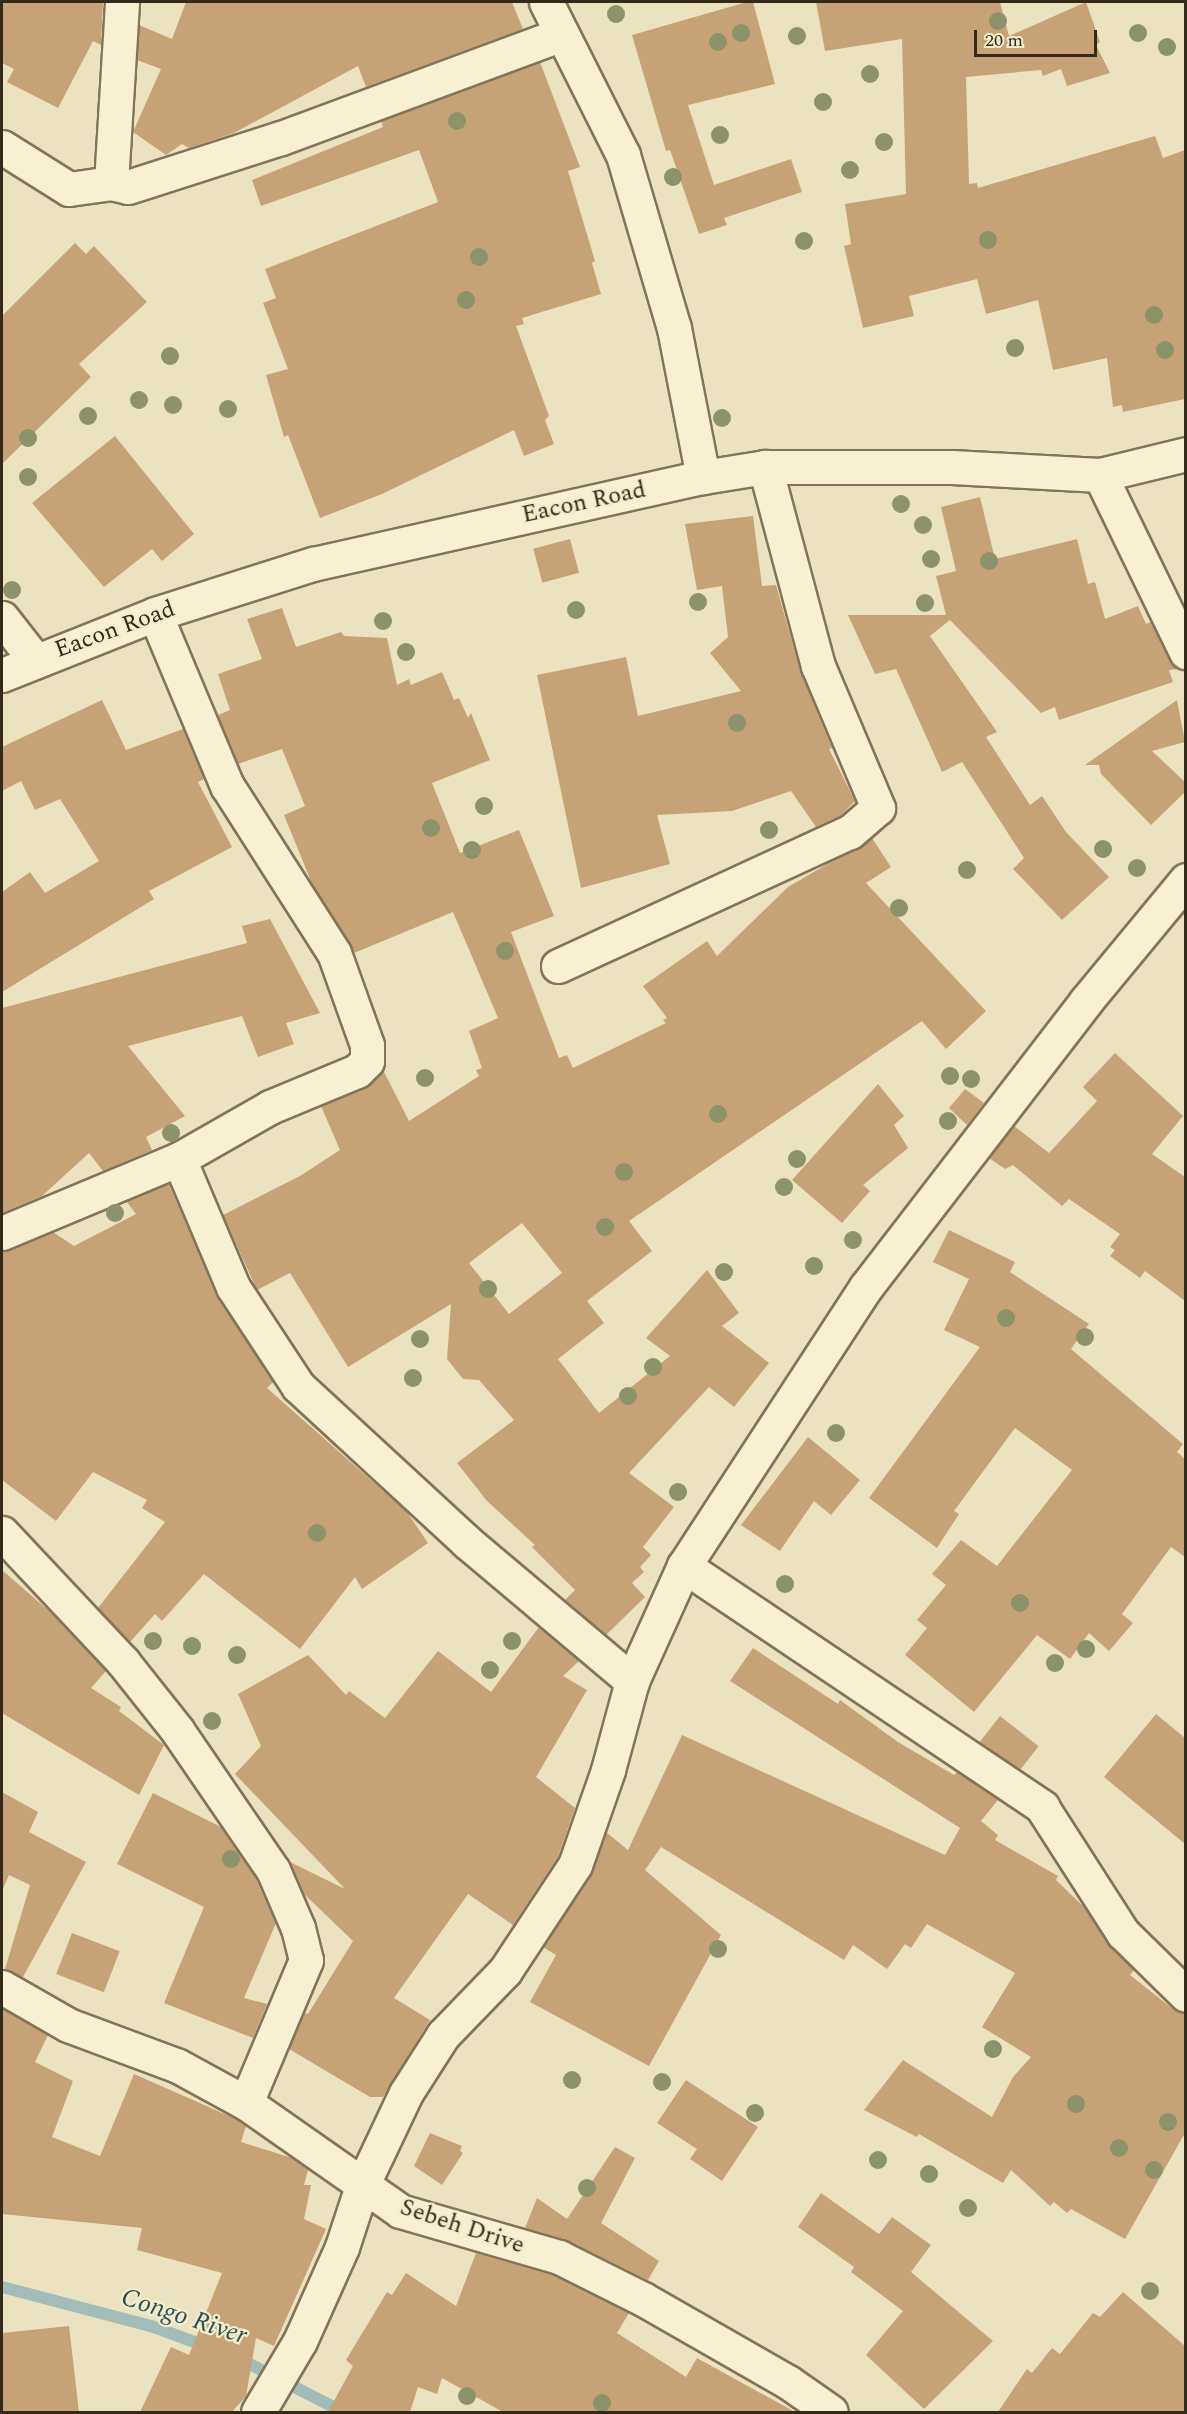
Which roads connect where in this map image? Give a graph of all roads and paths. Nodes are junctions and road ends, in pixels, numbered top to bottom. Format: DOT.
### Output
graph roads {
  1 [pos="122,2"];
  2 [pos="546,2"];
  3 [pos="560,35"];
  4 [pos="2,147"];
  5 [pos="111,183"];
  6 [pos="1185,454"];
  7 [pos="765,467"];
  8 [pos="1100,475"];
  9 [pos="703,477"];
  10 [pos="155,614"];
  11 [pos="2,618"];
  12 [pos="1185,652"];
  13 [pos="35,660"];
  14 [pos="2,675"];
  15 [pos="1185,880"];
  16 [pos="558,966"];
  17 [pos="179,1159"];
  18 [pos="2,1233"];
  19 [pos="2,1533"];
  20 [pos="684,1566"];
  21 [pos="632,1681"];
  22 [pos="2,1987"];
  23 [pos="1185,1995"];
  24 [pos="246,2103"];
  25 [pos="362,2186"];
  26 [pos="259,2411"];
  27 [pos="831,2412"];
  1 -- 5 [label="street"];
  2 -- 3 [label="street"];
  3 -- 5 [label="street"];
  3 -- 9 [label="street"];
  4 -- 5 [label="street"];
  6 -- 8 [label="street, Eacon Road"];
  7 -- 8 [label="street, Eacon Road"];
  7 -- 9 [label="street, Eacon Road"];
  7 -- 16 [label="street"];
  8 -- 12 [label="street"];
  9 -- 10 [label="street, Eacon Road"];
  10 -- 13 [label="street, Eacon Road"];
  10 -- 17 [label="street"];
  11 -- 13 [label="street"];
  13 -- 14 [label="street, Eacon Road"];
  15 -- 20 [label="street"];
  17 -- 18 [label="street"];
  17 -- 21 [label="street"];
  19 -- 24 [label="street"];
  20 -- 21 [label="street"];
  20 -- 23 [label="street"];
  21 -- 25 [label="street"];
  22 -- 24 [label="street, Sebeh Drive"];
  24 -- 25 [label="street, Sebeh Drive"];
  25 -- 26 [label="street"];
  25 -- 27 [label="street, Sebeh Drive"];
}
